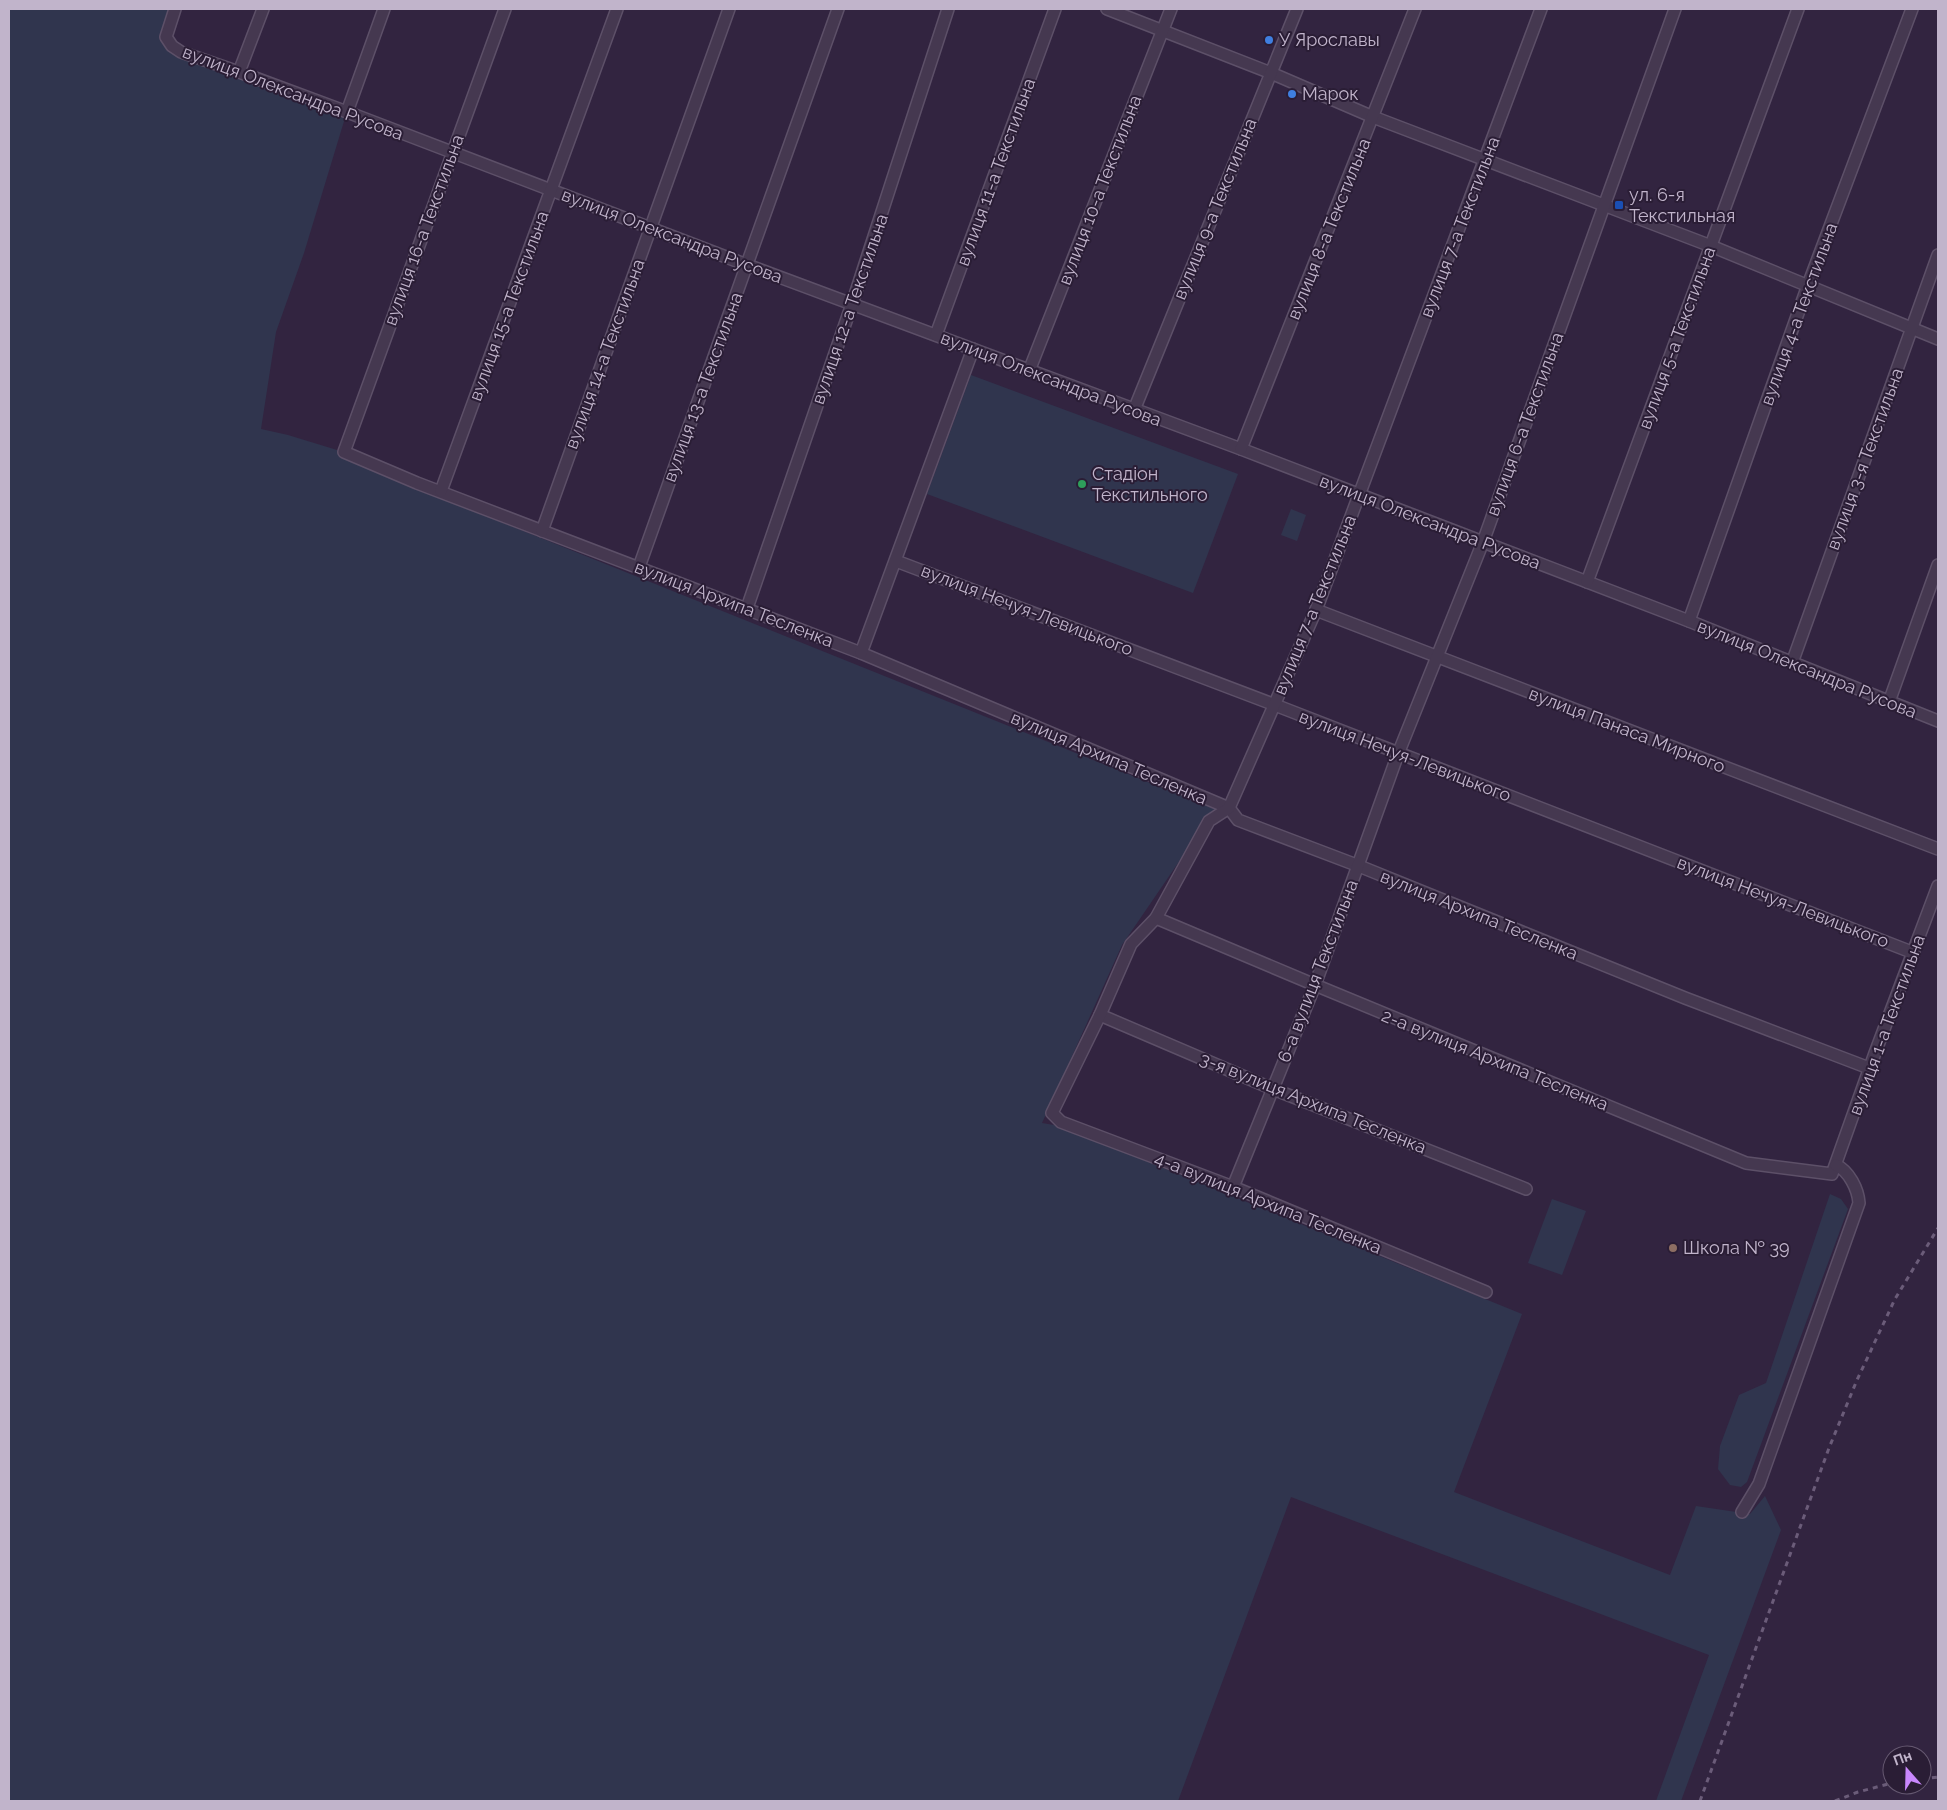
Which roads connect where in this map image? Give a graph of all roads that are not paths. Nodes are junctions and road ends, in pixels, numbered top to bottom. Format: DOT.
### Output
graph roads {
  1 [pos="175,9"];
  2 [pos="263,9"];
  3 [pos="384,9"];
  4 [pos="505,9"];
  5 [pos="617,9"];
  6 [pos="729,9"];
  7 [pos="838,9"];
  8 [pos="948,9"];
  9 [pos="1055,9"];
  10 [pos="1107,9"];
  11 [pos="1171,9"];
  12 [pos="1297,9"];
  13 [pos="1415,9"];
  14 [pos="1541,9"];
  15 [pos="1675,9"];
  16 [pos="1798,9"];
  17 [pos="1912,9"];
  18 [pos="1162,30"];
  19 [pos="238,72"];
  20 [pos="1270,73"];
  21 [pos="347,112"];
  22 [pos="1373,117"];
  23 [pos="452,152"];
  24 [pos="1485,159"];
  25 [pos="552,190"];
  26 [pos="1604,205"];
  27 [pos="650,228"];
  28 [pos="1711,246"];
  29 [pos="1938,255"];
  30 [pos="747,265"];
  31 [pos="1808,285"];
  32 [pos="852,304"];
  33 [pos="1911,329"];
  34 [pos="936,335"];
  35 [pos="1938,339"];
  36 [pos="973,349"];
  37 [pos="1029,371"];
  38 [pos="1134,410"];
  39 [pos="1242,449"];
  40 [pos="344,452"];
  41 [pos="441,491"];
  42 [pos="1359,495"];
  43 [pos="542,530"];
  44 [pos="1483,542"];
  45 [pos="896,560"];
  46 [pos="1938,565"];
  47 [pos="639,567"];
  48 [pos="1587,582"];
  49 [pos="747,608"];
  50 [pos="1316,610"];
  51 [pos="1689,621"];
  52 [pos="861,653"];
  53 [pos="1436,657"];
  54 [pos="1792,663"];
  55 [pos="1889,702"];
  56 [pos="1275,705"];
  57 [pos="1938,721"];
  58 [pos="1398,754"];
  59 [pos="1229,808"];
  60 [pos="1938,849"];
  61 [pos="1358,866"];
  62 [pos="1938,886"];
  63 [pos="1156,918"];
  64 [pos="1914,953"];
  65 [pos="1315,985"];
  66 [pos="1100,1016"];
  67 [pos="1869,1068"];
  68 [pos="1273,1089"];
  69 [pos="1836,1165"];
  70 [pos="1233,1187"];
  71 [pos="1526,1189"];
  72 [pos="1486,1292"];
  73 [pos="1742,1512"];
  1 -- 19 [label="street, вулиця Олександра Русова"];
  2 -- 19 [label="street"];
  3 -- 21 [label="street"];
  4 -- 23 [label="street, вулиця 16-а Текстильна"];
  5 -- 25 [label="street, вулиця 15-а Текстильна"];
  6 -- 27 [label="street, вулиця 14-а Текстильна"];
  7 -- 30 [label="street, вулиця 13-а Текстильна"];
  8 -- 32 [label="street, вулиця 12-а Текстильна"];
  9 -- 34 [label="street, вулиця 11-а Текстильна"];
  10 -- 18 [label="street"];
  11 -- 18 [label="street, вулиця 10-а Текстильна"];
  12 -- 20 [label="street, вулиця 9-а Текстильна"];
  13 -- 22 [label="street, вулиця 8-а Текстильна"];
  14 -- 24 [label="street, вулиця 7-а Текстильна"];
  15 -- 26 [label="street, вулиця 6-а Текстильна"];
  16 -- 28 [label="street, вулиця 5-а Текстильна"];
  17 -- 31 [label="street, вулиця 4-а Текстильна"];
  18 -- 20 [label="street"];
  18 -- 37 [label="street, вулиця 10-а Текстильна"];
  19 -- 21 [label="street, вулиця Олександра Русова"];
  20 -- 22 [label="street"];
  20 -- 38 [label="street, вулиця 9-а Текстильна"];
  21 -- 23 [label="street, вулиця Олександра Русова"];
  22 -- 24 [label="street"];
  22 -- 39 [label="street, вулиця 8-а Текстильна"];
  23 -- 25 [label="street, вулиця Олександра Русова"];
  23 -- 40 [label="street, вулиця 16-а Текстильна"];
  24 -- 26 [label="street"];
  24 -- 42 [label="street, вулиця 7-а Текстильна"];
  25 -- 27 [label="street, вулиця Олександра Русова"];
  25 -- 41 [label="street, вулиця 15-а Текстильна"];
  26 -- 28 [label="street"];
  26 -- 44 [label="street, вулиця 6-а Текстильна"];
  27 -- 30 [label="street, вулиця Олександра Русова"];
  27 -- 43 [label="street, вулиця 14-а Текстильна"];
  28 -- 31 [label="street"];
  28 -- 48 [label="street, вулиця 5-а Текстильна"];
  29 -- 33 [label="street, вулиця 3-я Текстильна"];
  30 -- 32 [label="street, вулиця Олександра Русова"];
  30 -- 47 [label="street, вулиця 13-а Текстильна"];
  31 -- 33 [label="street"];
  31 -- 51 [label="street, вулиця 4-а Текстильна"];
  32 -- 34 [label="street, вулиця Олександра Русова"];
  32 -- 49 [label="street, вулиця 12-а Текстильна"];
  33 -- 35 [label="street"];
  33 -- 54 [label="street, вулиця 3-я Текстильна"];
  34 -- 36 [label="street, вулиця Олександра Русова"];
  36 -- 37 [label="street, вулиця Олександра Русова"];
  36 -- 45 [label="street"];
  37 -- 38 [label="street, вулиця Олександра Русова"];
  38 -- 39 [label="street, вулиця Олександра Русова"];
  39 -- 42 [label="street, вулиця Олександра Русова"];
  40 -- 41 [label="street, вулиця Архипа Тесленка"];
  41 -- 43 [label="street, вулиця Архипа Тесленка"];
  42 -- 44 [label="street, вулиця Олександра Русова"];
  42 -- 50 [label="street, вулиця 7-а Текстильна"];
  43 -- 47 [label="street, вулиця Архипа Тесленка"];
  44 -- 48 [label="street, вулиця Олександра Русова"];
  44 -- 53 [label="street, вулиця 6-а Текстильна"];
  45 -- 52 [label="street"];
  45 -- 56 [label="street, вулиця Нечуя-Левицького"];
  46 -- 55 [label="street"];
  47 -- 49 [label="street, вулиця Архипа Тесленка"];
  48 -- 51 [label="street, вулиця Олександра Русова"];
  49 -- 52 [label="street, вулиця Архипа Тесленка"];
  50 -- 53 [label="street, вулиця Панаса Мирного"];
  50 -- 56 [label="street, вулиця 7-а Текстильна"];
  51 -- 54 [label="street, вулиця Олександра Русова"];
  52 -- 59 [label="street, вулиця Архипа Тесленка"];
  53 -- 58 [label="street, вулиця 6-а Текстильна"];
  53 -- 60 [label="street, вулиця Панаса Мирного"];
  54 -- 55 [label="street, вулиця Олександра Русова"];
  55 -- 57 [label="street, вулиця Олександра Русова"];
  56 -- 58 [label="street, вулиця Нечуя-Левицького"];
  56 -- 59 [label="street, вулиця 7-а Текстильна"];
  58 -- 61 [label="street, вулиця 6-а Текстильна"];
  58 -- 64 [label="street, вулиця Нечуя-Левицького"];
  59 -- 61 [label="street, вулиця Архипа Тесленка"];
  59 -- 63 [label="street"];
  61 -- 65 [label="street, 6-а вулиця Текстильна"];
  61 -- 67 [label="street, вулиця Архипа Тесленка"];
  62 -- 64 [label="street, вулиця 1-а Текстильна"];
  63 -- 65 [label="street, 2-а вулиця Архипа Тесленка"];
  63 -- 66 [label="street"];
  64 -- 67 [label="street, вулиця 1-а Текстильна"];
  65 -- 68 [label="street, 6-а вулиця Текстильна"];
  65 -- 69 [label="street, 2-а вулиця Архипа Тесленка"];
  66 -- 68 [label="street, 3-я вулиця Архипа Тесленка"];
  66 -- 70 [label="street, 4-а вулиця Архипа Тесленка"];
  67 -- 69 [label="street, вулиця 1-а Текстильна"];
  68 -- 70 [label="street, 6-а вулиця Текстильна"];
  68 -- 71 [label="street, 3-я вулиця Архипа Тесленка"];
  69 -- 73 [label="street"];
  70 -- 72 [label="street, 4-а вулиця Архипа Тесленка"];
}
